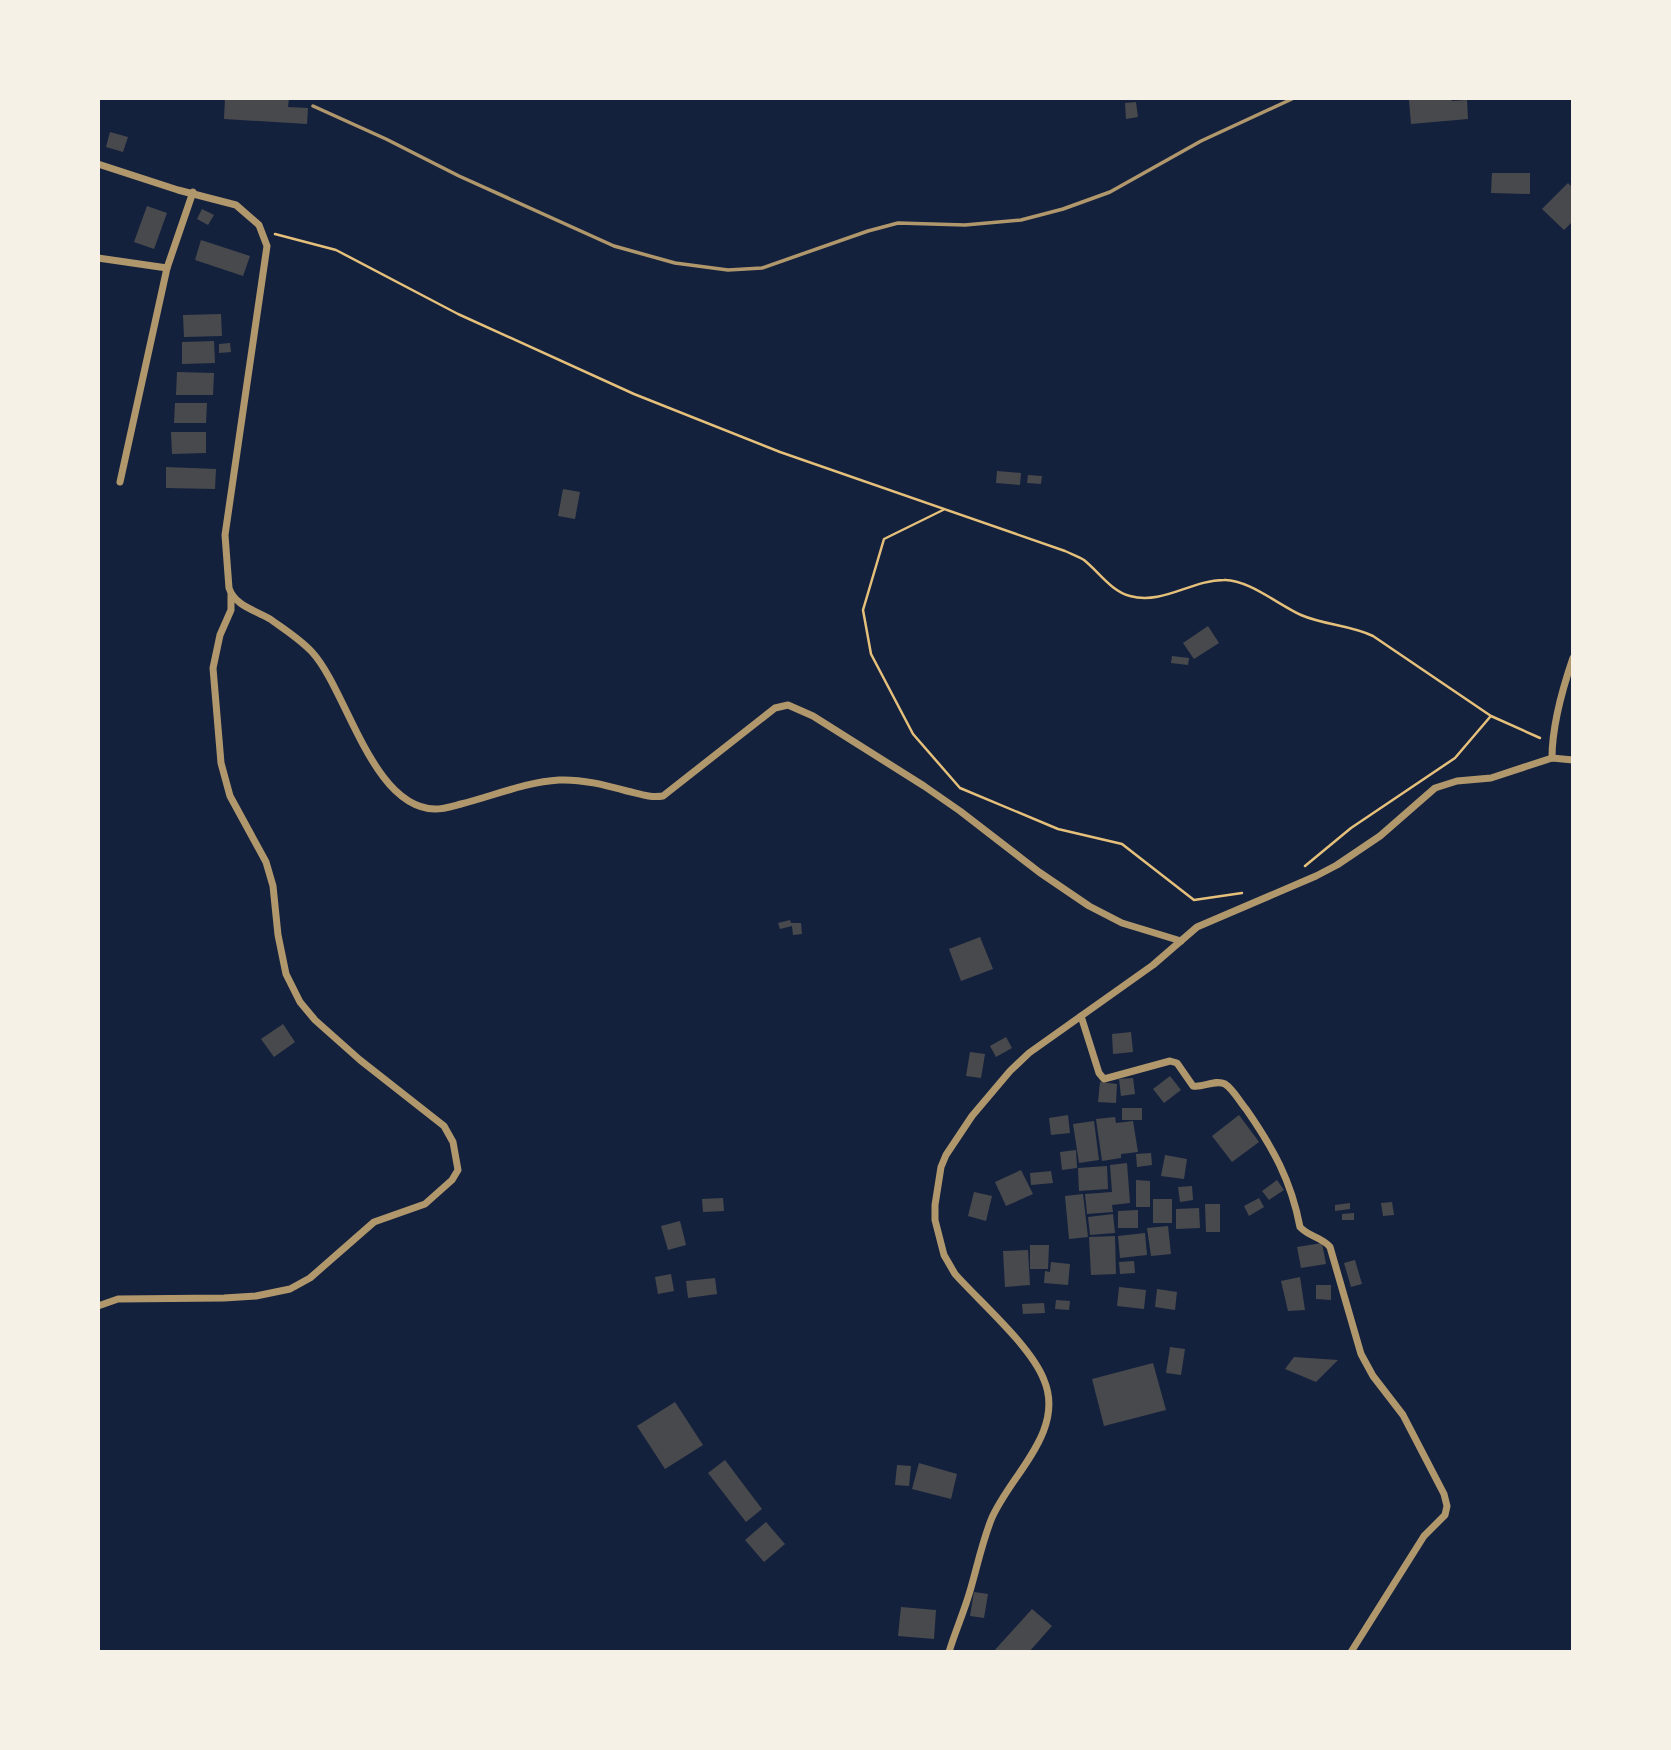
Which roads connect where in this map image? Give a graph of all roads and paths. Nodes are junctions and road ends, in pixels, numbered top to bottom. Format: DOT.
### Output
graph roads {
  1 [pos="1294,98"];
  2 [pos="313,106"];
  3 [pos="98,164"];
  4 [pos="193,192"];
  5 [pos="262,231"];
  6 [pos="98,258"];
  7 [pos="167,268"];
  8 [pos="120,482"];
  9 [pos="943,510"];
  10 [pos="231,595"];
  11 [pos="1573,658"];
  12 [pos="1491,716"];
  13 [pos="1552,743"];
  14 [pos="1552,758"];
  15 [pos="1573,760"];
  16 [pos="1298,872"];
  17 [pos="1248,892"];
  18 [pos="1181,941"];
  19 [pos="1081,1016"];
  20 [pos="98,1306"];
  21 [pos="949,1652"];
  22 [pos="1351,1652"];
  1 -- 2 [label="lane"];
  3 -- 4 [label="street"];
  4 -- 5 [label="street"];
  4 -- 7 [label="street"];
  5 -- 9 [label="path"];
  5 -- 10 [label="street"];
  6 -- 7 [label="street"];
  7 -- 8 [label="street"];
  9 -- 12 [label="path"];
  9 -- 17 [label="path"];
  10 -- 18 [label="street"];
  10 -- 20 [label="street"];
  11 -- 13 [label="street"];
  12 -- 13 [label="path"];
  12 -- 16 [label="path"];
  13 -- 14 [label="street"];
  14 -- 15 [label="street"];
  14 -- 18 [label="street"];
  18 -- 19 [label="street"];
  19 -- 21 [label="street"];
  19 -- 22 [label="street"];
}
